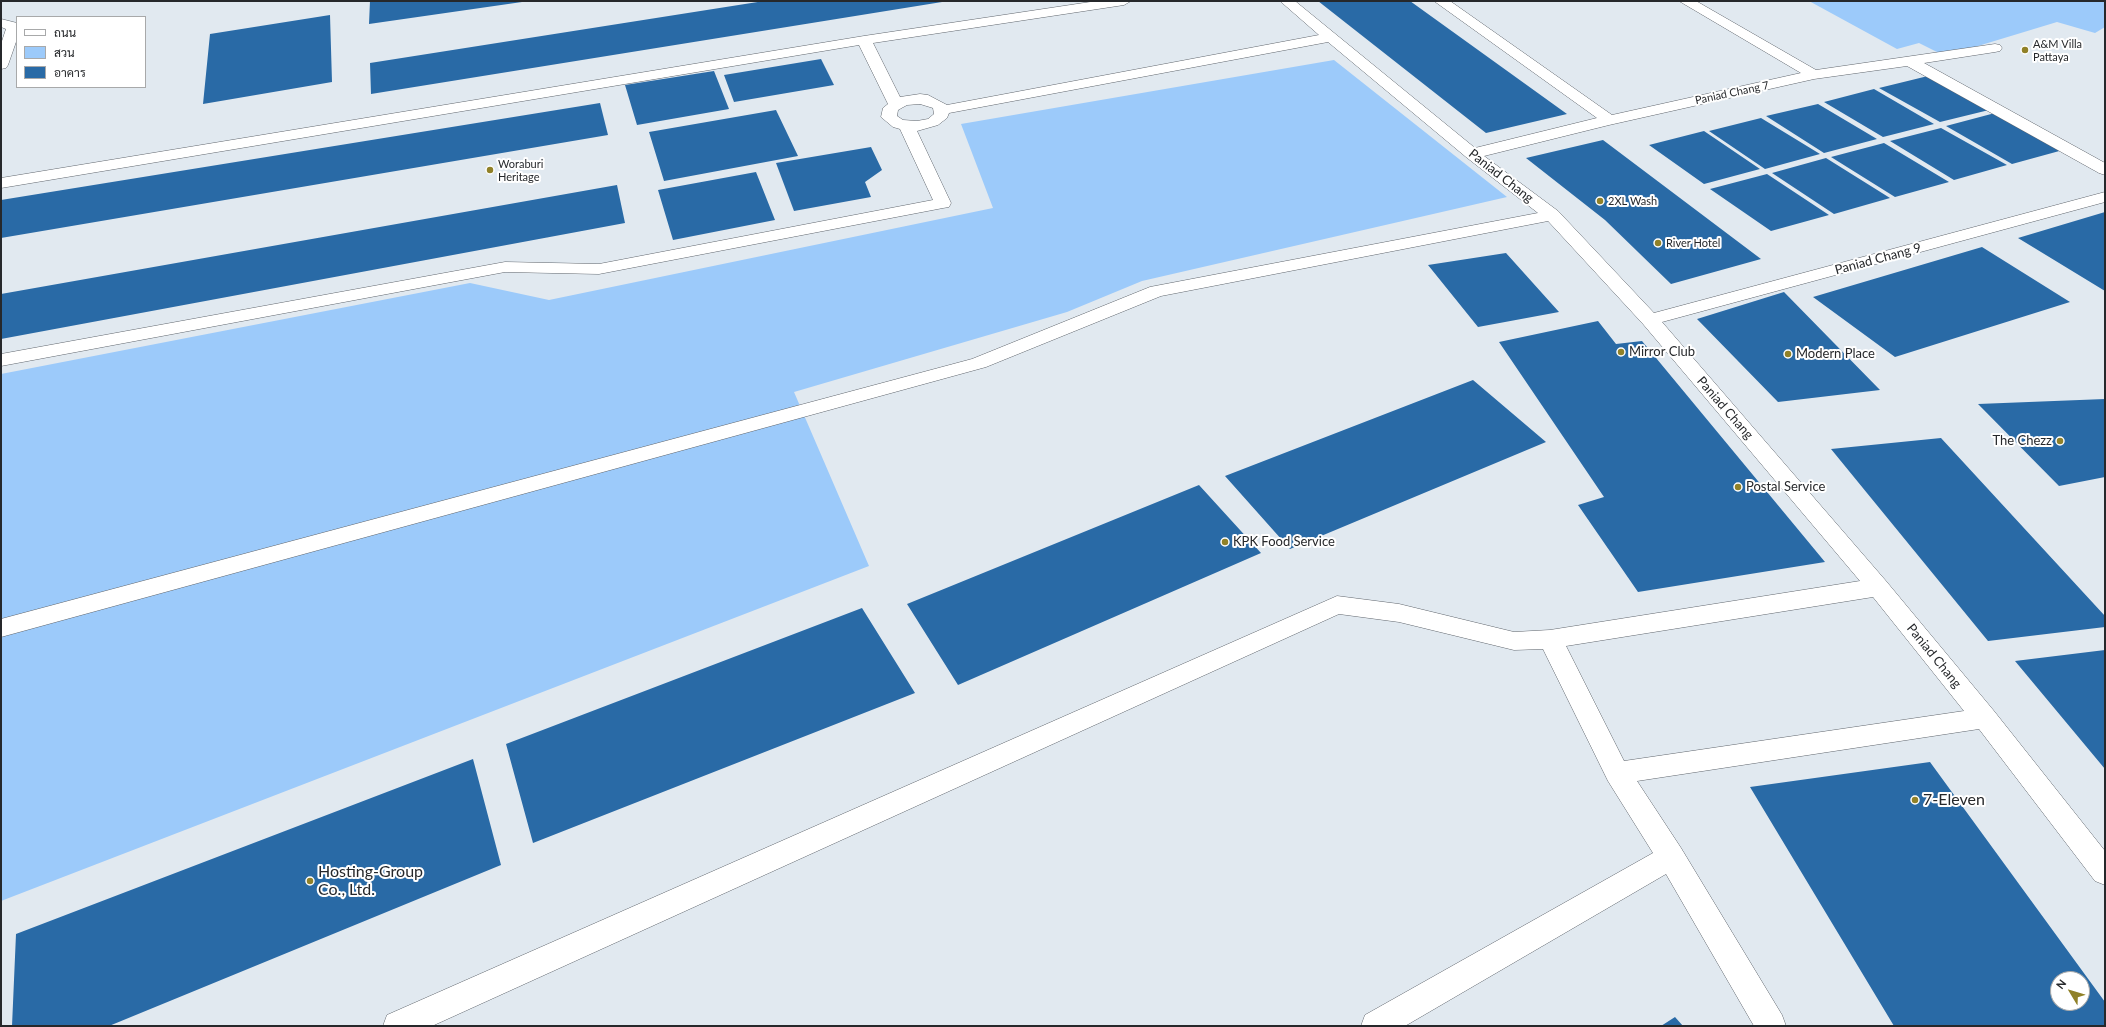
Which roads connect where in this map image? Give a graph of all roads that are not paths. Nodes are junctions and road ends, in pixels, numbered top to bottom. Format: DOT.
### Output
graph roads {
  1 [pos="1124,1"];
  2 [pos="1287,1"];
  3 [pos="1441,1"];
  4 [pos="1686,1"];
  5 [pos="1,23"];
  6 [pos="1331,38"];
  7 [pos="864,40"];
  8 [pos="1995,48"];
  9 [pos="1911,62"];
  10 [pos="1,65"];
  11 [pos="1814,75"];
  12 [pos="896,105"];
  13 [pos="942,110"];
  14 [pos="1609,120"];
  15 [pos="907,126"];
  16 [pos="1472,154"];
  17 [pos="2105,170"];
  18 [pos="1,183"];
  19 [pos="2105,197"];
  20 [pos="1552,215"];
  21 [pos="1650,320"];
  22 [pos="1,360"];
  23 [pos="1878,587"];
  24 [pos="1,628"];
  25 [pos="1550,639"];
  26 [pos="1985,718"];
  27 [pos="1617,773"];
  28 [pos="1671,857"];
  29 [pos="2105,872"];
  30 [pos="398,1026"];
  31 [pos="1376,1026"];
  32 [pos="1771,1026"];
  1 -- 7 [label="street"];
  2 -- 6 [label="street, Paniad Chang"];
  3 -- 14 [label="street"];
  4 -- 11 [label="street"];
  5 -- 10 [label="street"];
  6 -- 13 [label="street"];
  6 -- 16 [label="street, Paniad Chang"];
  7 -- 12 [label="street"];
  7 -- 18 [label="street"];
  8 -- 9 [label="street, Paniad Chang 7"];
  9 -- 11 [label="street, Paniad Chang 7"];
  9 -- 17 [label="street"];
  11 -- 14 [label="street, Paniad Chang 7"];
  12 -- 13 [label="street"];
  12 -- 15 [label="street"];
  13 -- 15 [label="street"];
  14 -- 16 [label="street, Paniad Chang 7"];
  15 -- 22 [label="street"];
  16 -- 20 [label="street, Paniad Chang"];
  19 -- 21 [label="street, Paniad Chang 9"];
  20 -- 21 [label="street, Paniad Chang"];
  20 -- 24 [label="street"];
  21 -- 23 [label="street, Paniad Chang"];
  23 -- 25 [label="street"];
  23 -- 26 [label="street, Paniad Chang"];
  25 -- 27 [label="street"];
  25 -- 30 [label="street"];
  26 -- 27 [label="street"];
  26 -- 29 [label="street, Paniad Chang"];
  27 -- 28 [label="street"];
  28 -- 31 [label="street"];
  28 -- 32 [label="street"];
}
